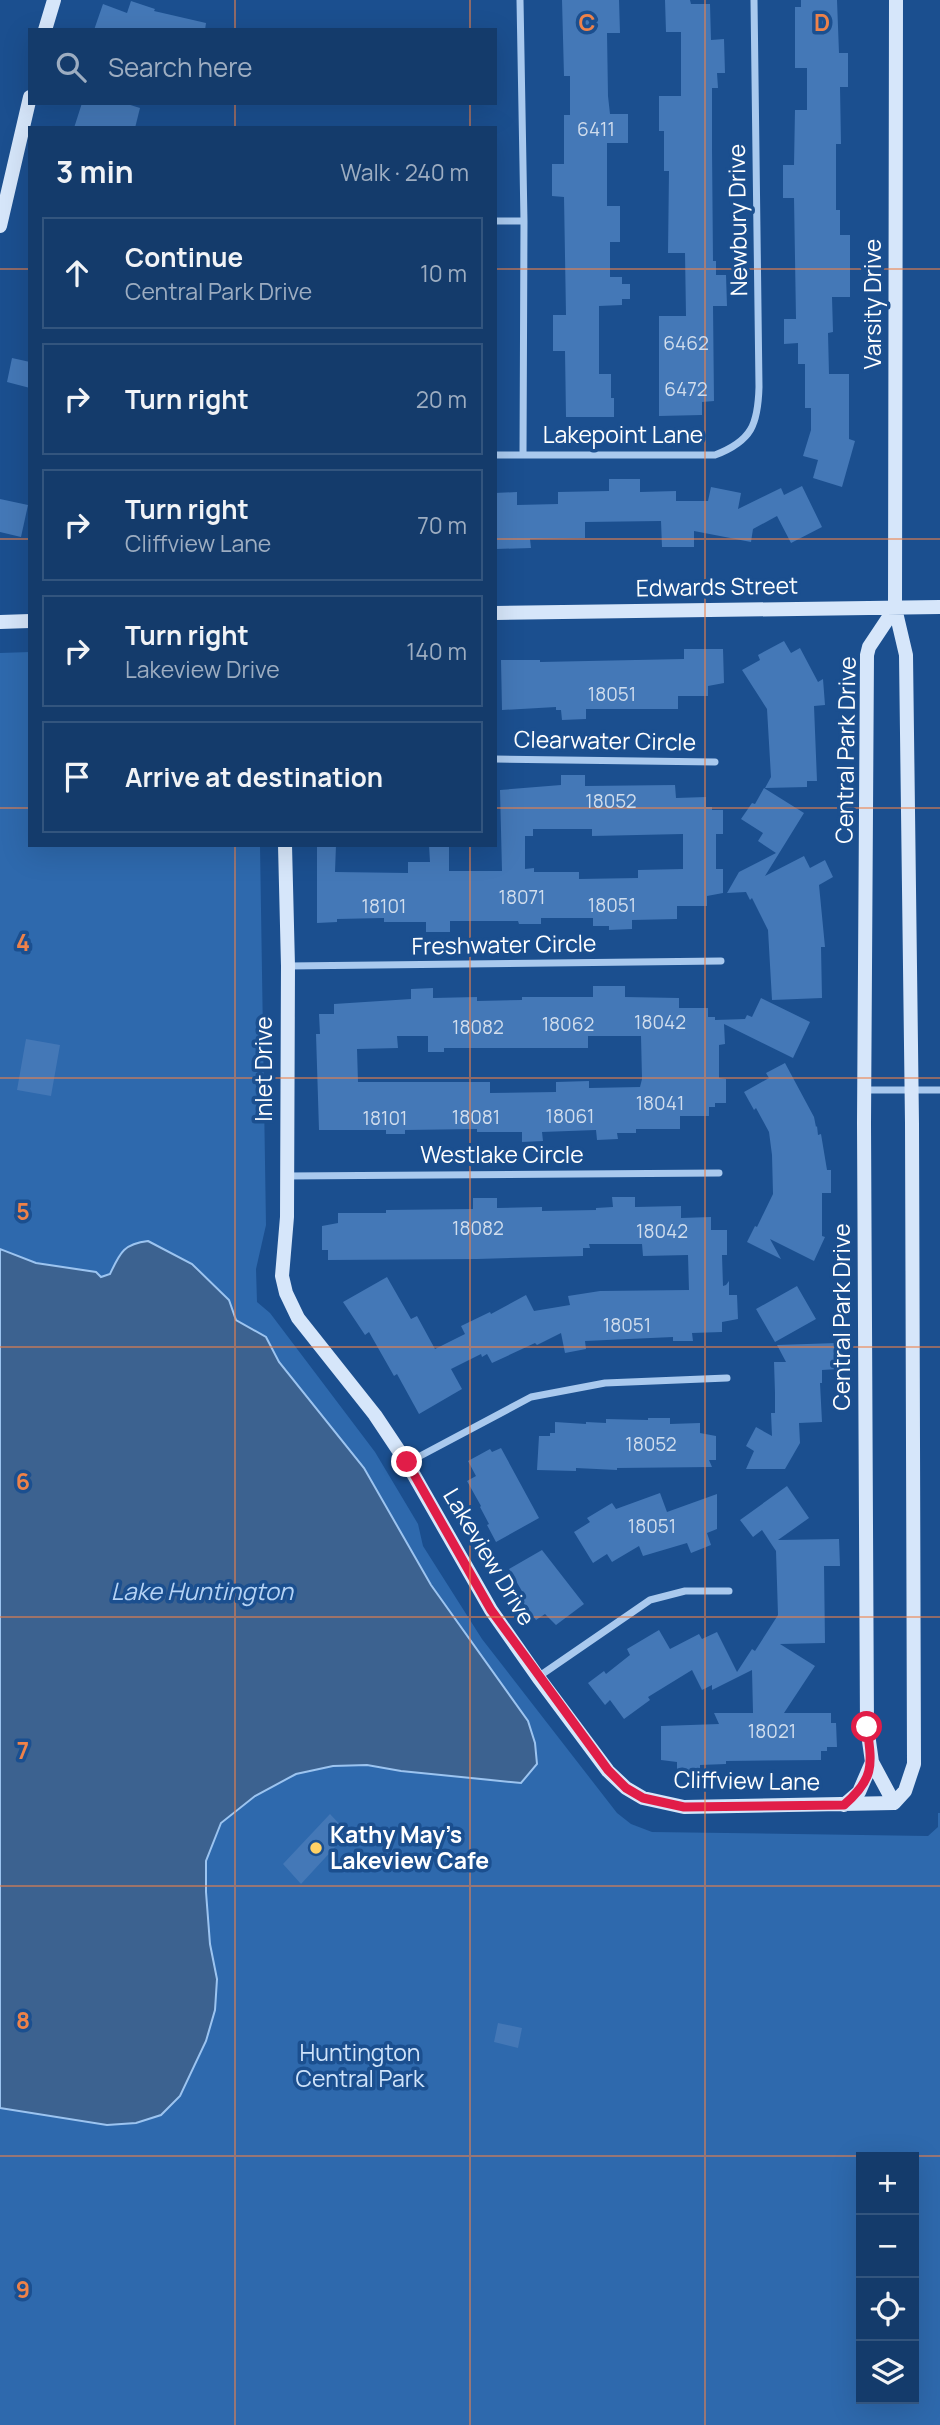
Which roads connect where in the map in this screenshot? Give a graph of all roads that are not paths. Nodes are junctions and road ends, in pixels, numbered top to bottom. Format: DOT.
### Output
graph roads {
  1 [pos="54,0"];
  2 [pos="520,0"];
  3 [pos="754,0"];
  4 [pos="896,0"];
  5 [pos="47,28"];
  6 [pos="28,105"];
  7 [pos="497,221"];
  8 [pos="524,221"];
  9 [pos="0,226"];
  10 [pos="746,437"];
  11 [pos="497,455"];
  12 [pos="523,455"];
  13 [pos="940,607"];
  14 [pos="895,608"];
  15 [pos="497,613"];
  16 [pos="28,621"];
  17 [pos="0,622"];
  18 [pos="497,759"];
  19 [pos="715,762"];
  20 [pos="285,847"];
  21 [pos="720,961"];
  22 [pos="288,967"];
  23 [pos="864,1090"];
  24 [pos="940,1090"];
  25 [pos="912,1091"];
  26 [pos="719,1173"];
  27 [pos="286,1176"];
  28 [pos="286,1293"];
  29 [pos="727,1378"];
  30 [pos="407,1462"];
  31 [pos="729,1591"];
  32 [pos="538,1677"];
  33 [pos="872,1762"];
  34 [pos="643,1798"];
  35 [pos="894,1803"];
  36 [pos="844,1805"];
  1 -- 5 [label="street"];
  2 -- 8 [label="street"];
  3 -- 10 [label="street, Newbury Drive"];
  4 -- 14 [label="street, Varsity Drive"];
  6 -- 9 [label="street"];
  7 -- 8 [label="street"];
  8 -- 12 [label="street"];
  10 -- 12 [label="street, Lakepoint Lane"];
  11 -- 12 [label="street, Lakepoint Lane"];
  13 -- 14 [label="street, Edwards Street"];
  14 -- 15 [label="street, Edwards Street"];
  14 -- 23 [label="street, Central Park Drive"];
  14 -- 25 [label="street"];
  16 -- 17 [label="street"];
  18 -- 19 [label="street, Clearwater Circle"];
  20 -- 22 [label="street, Inlet Drive"];
  21 -- 22 [label="street, Freshwater Circle"];
  22 -- 27 [label="street, Inlet Drive"];
  23 -- 25 [label="street"];
  23 -- 33 [label="street, Central Park Drive"];
  24 -- 25 [label="street"];
  25 -- 35 [label="street"];
  26 -- 27 [label="street, Westlake Circle"];
  27 -- 28 [label="street, Inlet Drive"];
  28 -- 30 [label="street, Lakeview Drive"];
  29 -- 30 [label="street"];
  30 -- 32 [label="street, Lakeview Drive"];
  31 -- 32 [label="street"];
  32 -- 34 [label="street, Lakeview Drive"];
  33 -- 35 [label="street, Central Park Drive"];
  33 -- 36 [label="street"];
  34 -- 36 [label="street, Cliffview Lane"];
  35 -- 36 [label="street, Cliffview Lane"];
}
